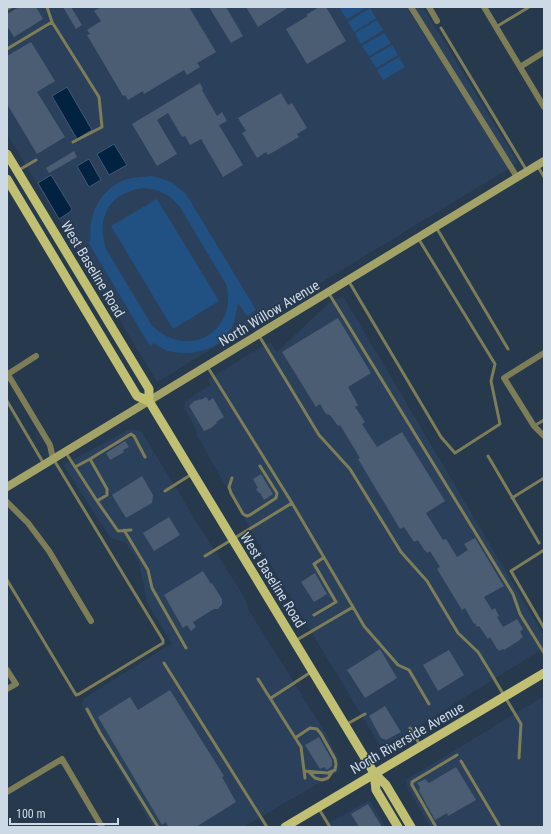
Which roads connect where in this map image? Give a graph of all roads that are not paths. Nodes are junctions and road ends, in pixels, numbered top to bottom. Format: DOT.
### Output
graph roads {
  1 [pos="11,7"];
  2 [pos="47,7"];
  3 [pos="411,7"];
  4 [pos="429,7"];
  5 [pos="484,7"];
  6 [pos="529,7"];
  7 [pos="7,9"];
  8 [pos="437,21"];
  9 [pos="52,22"];
  10 [pos="496,27"];
  11 [pos="441,28"];
  12 [pos="7,49"];
  13 [pos="544,52"];
  14 [pos="520,67"];
  15 [pos="544,105"];
  16 [pos="73,142"];
  17 [pos="7,154"];
  18 [pos="36,160"];
  19 [pos="542,163"];
  20 [pos="17,171"];
  21 [pos="527,171"];
  22 [pos="517,177"];
  23 [pos="544,177"];
  24 [pos="7,179"];
  25 [pos="436,227"];
  26 [pos="418,238"];
  27 [pos="348,280"];
  28 [pos="328,292"];
  29 [pos="258,334"];
  30 [pos="508,349"];
  31 [pos="544,353"];
  32 [pos="36,356"];
  33 [pos="207,366"];
  34 [pos="7,373"];
  35 [pos="7,401"];
  36 [pos="149,401"];
  37 [pos="544,420"];
  38 [pos="534,426"];
  39 [pos="544,436"];
  40 [pos="65,452"];
  41 [pos="488,456"];
  42 [pos="144,457"];
  43 [pos="53,459"];
  44 [pos="90,459"];
  45 [pos="44,464"];
  46 [pos="260,466"];
  47 [pos="75,467"];
  48 [pos="192,473"];
  49 [pos="232,478"];
  50 [pos="544,478"];
  51 [pos="7,486"];
  52 [pos="165,491"];
  53 [pos="512,498"];
  54 [pos="97,501"];
  55 [pos="7,502"];
  56 [pos="292,503"];
  57 [pos="124,530"];
  58 [pos="132,530"];
  59 [pos="232,539"];
  60 [pos="539,543"];
  61 [pos="544,550"];
  62 [pos="205,556"];
  63 [pos="323,558"];
  64 [pos="7,580"];
  65 [pos="352,607"];
  66 [pos="314,615"];
  67 [pos="91,621"];
  68 [pos="544,628"];
  69 [pos="295,642"];
  70 [pos="186,648"];
  71 [pos="544,653"];
  72 [pos="164,663"];
  73 [pos="7,670"];
  74 [pos="312,671"];
  75 [pos="544,673"];
  76 [pos="258,679"];
  77 [pos="7,689"];
  78 [pos="505,697"];
  79 [pos="271,698"];
  80 [pos="429,704"];
  81 [pos="88,709"];
  82 [pos="365,714"];
  83 [pos="345,725"];
  84 [pos="410,728"];
  85 [pos="295,738"];
  86 [pos="421,746"];
  87 [pos="457,755"];
  88 [pos="519,758"];
  89 [pos="461,761"];
  90 [pos="333,770"];
  91 [pos="304,771"];
  92 [pos="309,772"];
  93 [pos="374,773"];
  94 [pos="305,778"];
  95 [pos="7,792"];
  96 [pos="318,807"];
  97 [pos="102,827"];
  98 [pos="158,827"];
  99 [pos="267,827"];
  100 [pos="285,827"];
  101 [pos="330,827"];
  102 [pos="398,827"];
  103 [pos="411,827"];
  104 [pos="436,827"];
  105 [pos="500,827"];
  1 -- 7 [label="lane"];
  2 -- 9 [label="lane"];
  3 -- 22 [label="street"];
  4 -- 8 [label="street"];
  5 -- 10 [label="street"];
  6 -- 10 [label="lane"];
  9 -- 12 [label="lane"];
  9 -- 16 [label="lane"];
  10 -- 14 [label="street"];
  11 -- 21 [label="lane"];
  13 -- 14 [label="street"];
  14 -- 15 [label="street"];
  17 -- 20 [label="main road, West Baseline Road"];
  18 -- 20 [label="lane"];
  19 -- 21 [label="street, North Willow Avenue"];
  19 -- 23 [label="lane"];
  20 -- 36 [label="main road, West Baseline Road"];
  21 -- 22 [label="street, North Willow Avenue"];
  22 -- 25 [label="street, North Willow Avenue"];
  24 -- 36 [label="main road, West Baseline Road"];
  25 -- 26 [label="street, North Willow Avenue"];
  25 -- 30 [label="lane"];
  26 -- 27 [label="street, North Willow Avenue"];
  26 -- 27 [label="lane"];
  27 -- 28 [label="street, North Willow Avenue"];
  28 -- 29 [label="street, North Willow Avenue"];
  28 -- 71 [label="lane"];
  29 -- 33 [label="street, North Willow Avenue"];
  29 -- 78 [label="lane"];
  31 -- 38 [label="street"];
  32 -- 34 [label="street"];
  33 -- 36 [label="street, North Willow Avenue"];
  33 -- 56 [label="lane"];
  34 -- 43 [label="street"];
  35 -- 45 [label="lane"];
  36 -- 40 [label="street, North Willow Avenue"];
  36 -- 48 [label="main road, West Baseline Road"];
  37 -- 38 [label="lane"];
  38 -- 39 [label="street"];
  40 -- 43 [label="street, North Willow Avenue"];
  40 -- 47 [label="lane"];
  41 -- 53 [label="lane"];
  42 -- 44 [label="lane"];
  43 -- 45 [label="street, North Willow Avenue"];
  43 -- 64 [label="lane"];
  44 -- 47 [label="lane"];
  44 -- 54 [label="lane"];
  45 -- 51 [label="street, North Willow Avenue"];
  46 -- 49 [label="lane"];
  47 -- 54 [label="lane"];
  48 -- 52 [label="lane"];
  48 -- 59 [label="main road, West Baseline Road"];
  50 -- 53 [label="lane"];
  53 -- 60 [label="lane"];
  54 -- 57 [label="lane"];
  55 -- 67 [label="street"];
  56 -- 59 [label="lane"];
  56 -- 63 [label="lane"];
  57 -- 58 [label="lane"];
  57 -- 70 [label="lane"];
  59 -- 62 [label="lane"];
  59 -- 69 [label="main road, West Baseline Road"];
  61 -- 68 [label="lane"];
  63 -- 65 [label="lane"];
  63 -- 66 [label="lane"];
  65 -- 69 [label="lane"];
  65 -- 80 [label="lane"];
  69 -- 74 [label="main road, West Baseline Road"];
  72 -- 99 [label="lane"];
  73 -- 77 [label="street"];
  74 -- 79 [label="lane"];
  74 -- 83 [label="main road, West Baseline Road"];
  75 -- 78 [label="main road, North Riverside Avenue"];
  76 -- 79 [label="lane"];
  78 -- 86 [label="main road, North Riverside Avenue"];
  78 -- 88 [label="lane"];
  79 -- 85 [label="lane"];
  81 -- 98 [label="lane"];
  82 -- 83 [label="lane"];
  83 -- 93 [label="main road, West Baseline Road"];
  84 -- 86 [label="lane"];
  85 -- 90 [label="lane"];
  85 -- 91 [label="lane"];
  86 -- 93 [label="main road, North Riverside Avenue"];
  87 -- 104 [label="lane"];
  89 -- 105 [label="lane"];
  90 -- 92 [label="lane"];
  90 -- 92 [label="lane"];
  91 -- 92 [label="lane"];
  91 -- 94 [label="lane"];
  93 -- 96 [label="main road, North Riverside Avenue"];
  93 -- 102 [label="main road"];
  93 -- 103 [label="main road"];
  95 -- 97 [label="street"];
  96 -- 100 [label="main road, North Riverside Avenue"];
  96 -- 101 [label="lane"];
}
